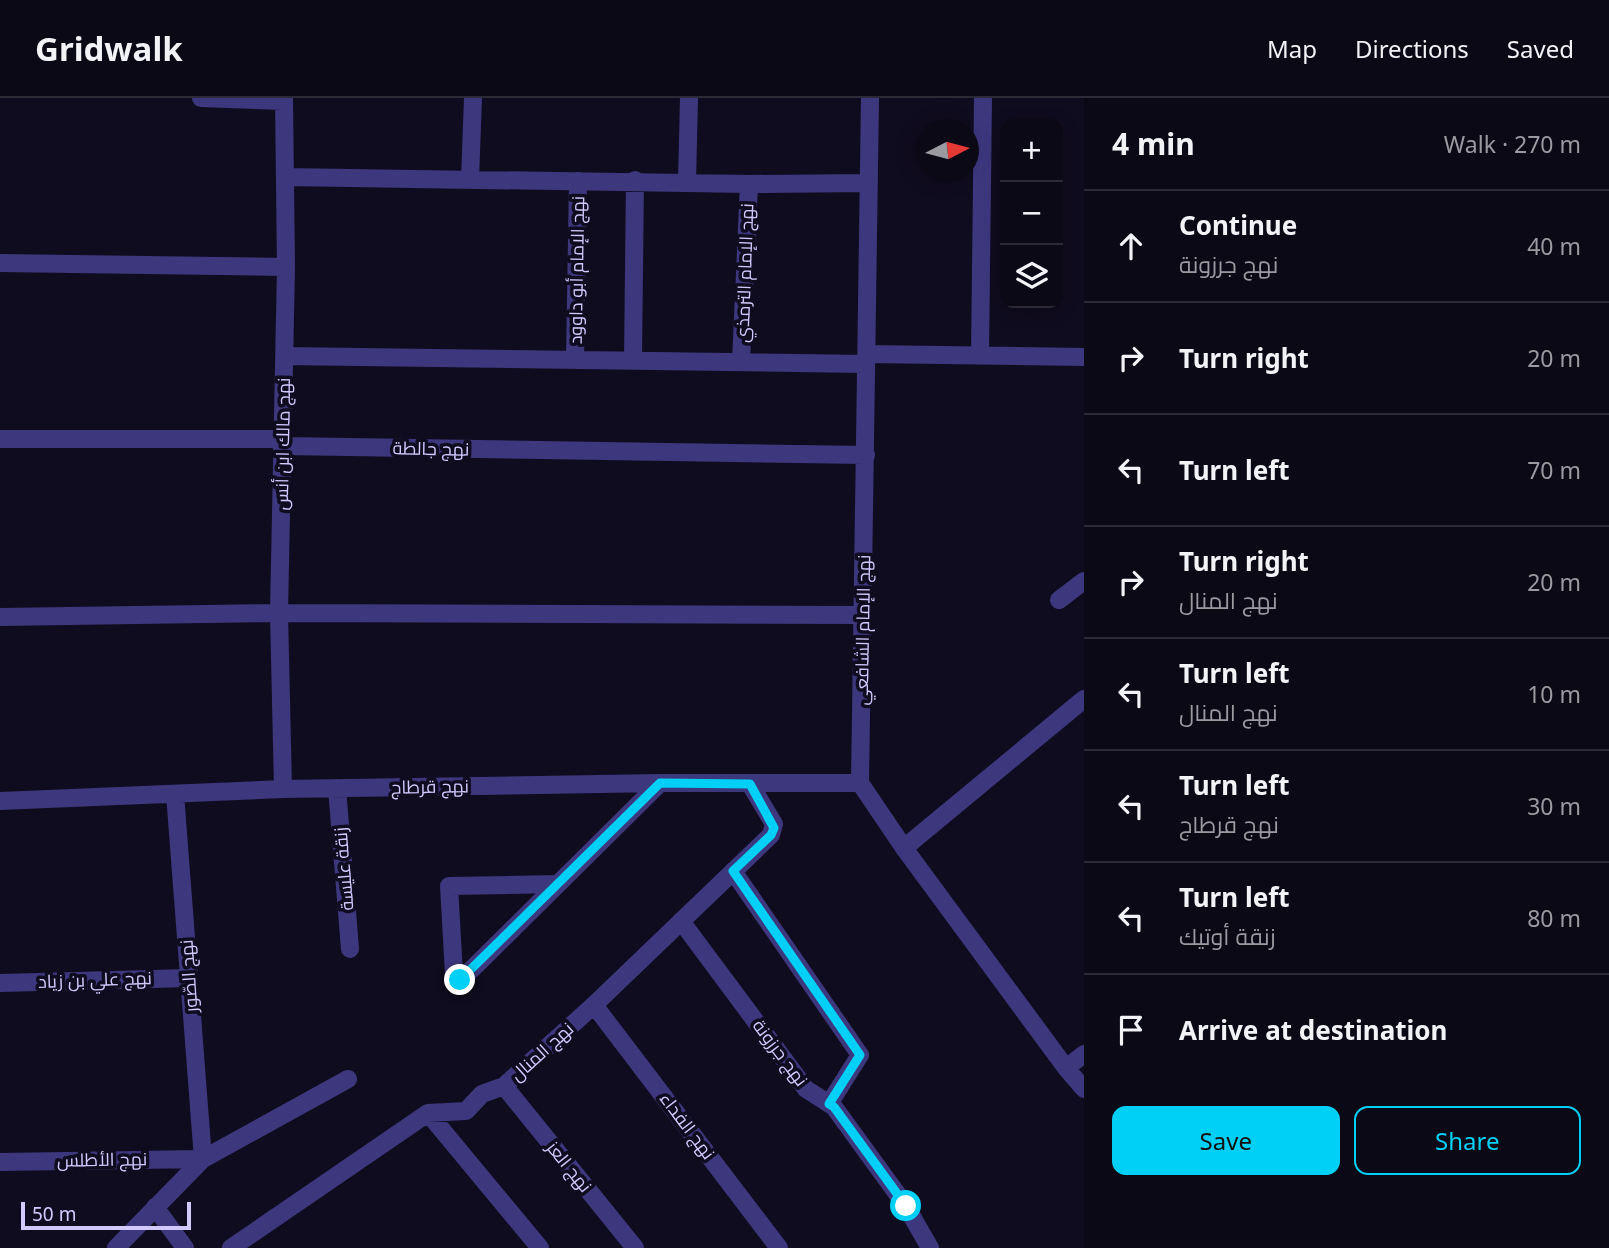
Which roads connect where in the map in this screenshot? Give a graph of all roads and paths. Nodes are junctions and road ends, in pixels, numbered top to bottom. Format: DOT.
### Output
graph roads {
  1 [pos="201,98"];
  2 [pos="473,98"];
  3 [pos="690,98"];
  4 [pos="870,98"];
  5 [pos="983,98"];
  6 [pos="284,99"];
  7 [pos="285,177"];
  8 [pos="470,180"];
  9 [pos="635,180"];
  10 [pos="578,181"];
  11 [pos="687,182"];
  12 [pos="869,183"];
  13 [pos="748,184"];
  14 [pos="0,263"];
  15 [pos="286,267"];
  16 [pos="980,355"];
  17 [pos="285,356"];
  18 [pos="1084,357"];
  19 [pos="575,359"];
  20 [pos="634,359"];
  21 [pos="867,359"];
  22 [pos="741,362"];
  23 [pos="0,439"];
  24 [pos="283,446"];
  25 [pos="866,455"];
  26 [pos="1084,581"];
  27 [pos="1059,600"];
  28 [pos="279,613"];
  29 [pos="863,615"];
  30 [pos="0,617"];
  31 [pos="1084,699"];
  32 [pos="660,783"];
  33 [pos="860,783"];
  34 [pos="750,784"];
  35 [pos="283,789"];
  36 [pos="337,789"];
  37 [pos="175,794"];
  38 [pos="0,801"];
  39 [pos="904,848"];
  40 [pos="733,871"];
  41 [pos="558,884"];
  42 [pos="681,920"];
  43 [pos="350,949"];
  44 [pos="189,978"];
  45 [pos="0,983"];
  46 [pos="594,1005"];
  47 [pos="1084,1054"];
  48 [pos="1066,1068"];
  49 [pos="348,1079"];
  50 [pos="504,1086"];
  51 [pos="1084,1089"];
  52 [pos="829,1104"];
  53 [pos="428,1113"];
  54 [pos="203,1159"];
  55 [pos="0,1161"];
  56 [pos="155,1207"];
  57 [pos="116,1248"];
  58 [pos="184,1248"];
  59 [pos="231,1248"];
  60 [pos="540,1248"];
  61 [pos="635,1248"];
  62 [pos="779,1248"];
  63 [pos="930,1248"];
  1 -- 6 [label="street"];
  2 -- 8 [label="street"];
  3 -- 11 [label="street"];
  4 -- 12 [label="street, نهج الإمام الشافعي"];
  5 -- 16 [label="street"];
  6 -- 7 [label="street, نهج مالك ابن أنس"];
  7 -- 8 [label="street"];
  7 -- 15 [label="street, نهج مالك ابن أنس"];
  8 -- 10 [label="street"];
  9 -- 10 [label="street"];
  9 -- 11 [label="street"];
  9 -- 20 [label="street"];
  10 -- 19 [label="street, نهج الإمام أبو داوود"];
  11 -- 13 [label="street"];
  12 -- 13 [label="street"];
  12 -- 21 [label="street, نهج الإمام الشافعي"];
  13 -- 22 [label="street, نهج الإمام الترمذي"];
  14 -- 15 [label="street"];
  15 -- 17 [label="street, نهج مالك ابن أنس"];
  16 -- 18 [label="street"];
  16 -- 21 [label="street"];
  17 -- 19 [label="street"];
  17 -- 24 [label="street, نهج مالك ابن أنس"];
  19 -- 20 [label="street"];
  20 -- 22 [label="street"];
  21 -- 22 [label="street"];
  21 -- 25 [label="street, نهج الإمام الشافعي"];
  23 -- 24 [label="street, نهج جالطة"];
  24 -- 25 [label="street, نهج جالطة"];
  24 -- 28 [label="street, نهج مالك ابن أنس"];
  25 -- 29 [label="street, نهج الإمام الشافعي"];
  26 -- 27 [label="street"];
  28 -- 29 [label="street"];
  28 -- 30 [label="street"];
  28 -- 35 [label="street, نهج مالك ابن أنس"];
  29 -- 33 [label="street, نهج الإمام الشافعي"];
  31 -- 39 [label="street"];
  32 -- 34 [label="street, نهج قرطاج"];
  32 -- 36 [label="street, نهج قرطاج"];
  32 -- 41 [label="street"];
  33 -- 34 [label="street, نهج قرطاج"];
  33 -- 39 [label="street"];
  34 -- 40 [label="street, نهج المنال"];
  35 -- 36 [label="street, نهج قرطاج"];
  35 -- 37 [label="street, نهج قرطاج"];
  36 -- 43 [label="street, زنقة عليسة"];
  37 -- 38 [label="street, نهج قرطاج"];
  37 -- 44 [label="street, نهج الصّور"];
  39 -- 48 [label="street"];
  40 -- 42 [label="street, نهج المنال"];
  40 -- 52 [label="street"];
  41 -- 41 [label="street"];
  42 -- 46 [label="street, نهج المنال"];
  42 -- 52 [label="street, نهج جرزونة"];
  44 -- 45 [label="street, نهج علي بن زياد"];
  44 -- 54 [label="street, نهج الصّور"];
  46 -- 50 [label="street, نهج المنال"];
  46 -- 62 [label="street, نهج الفداء"];
  47 -- 48 [label="street"];
  48 -- 51 [label="street"];
  49 -- 54 [label="street"];
  50 -- 53 [label="street, نهج المنال"];
  50 -- 61 [label="street, نهج العز"];
  52 -- 63 [label="street, نهج جرزونة"];
  53 -- 59 [label="street"];
  53 -- 60 [label="street"];
  54 -- 55 [label="street, نهج الأطلس"];
  54 -- 56 [label="street"];
  56 -- 57 [label="street"];
  56 -- 58 [label="street"];
}
